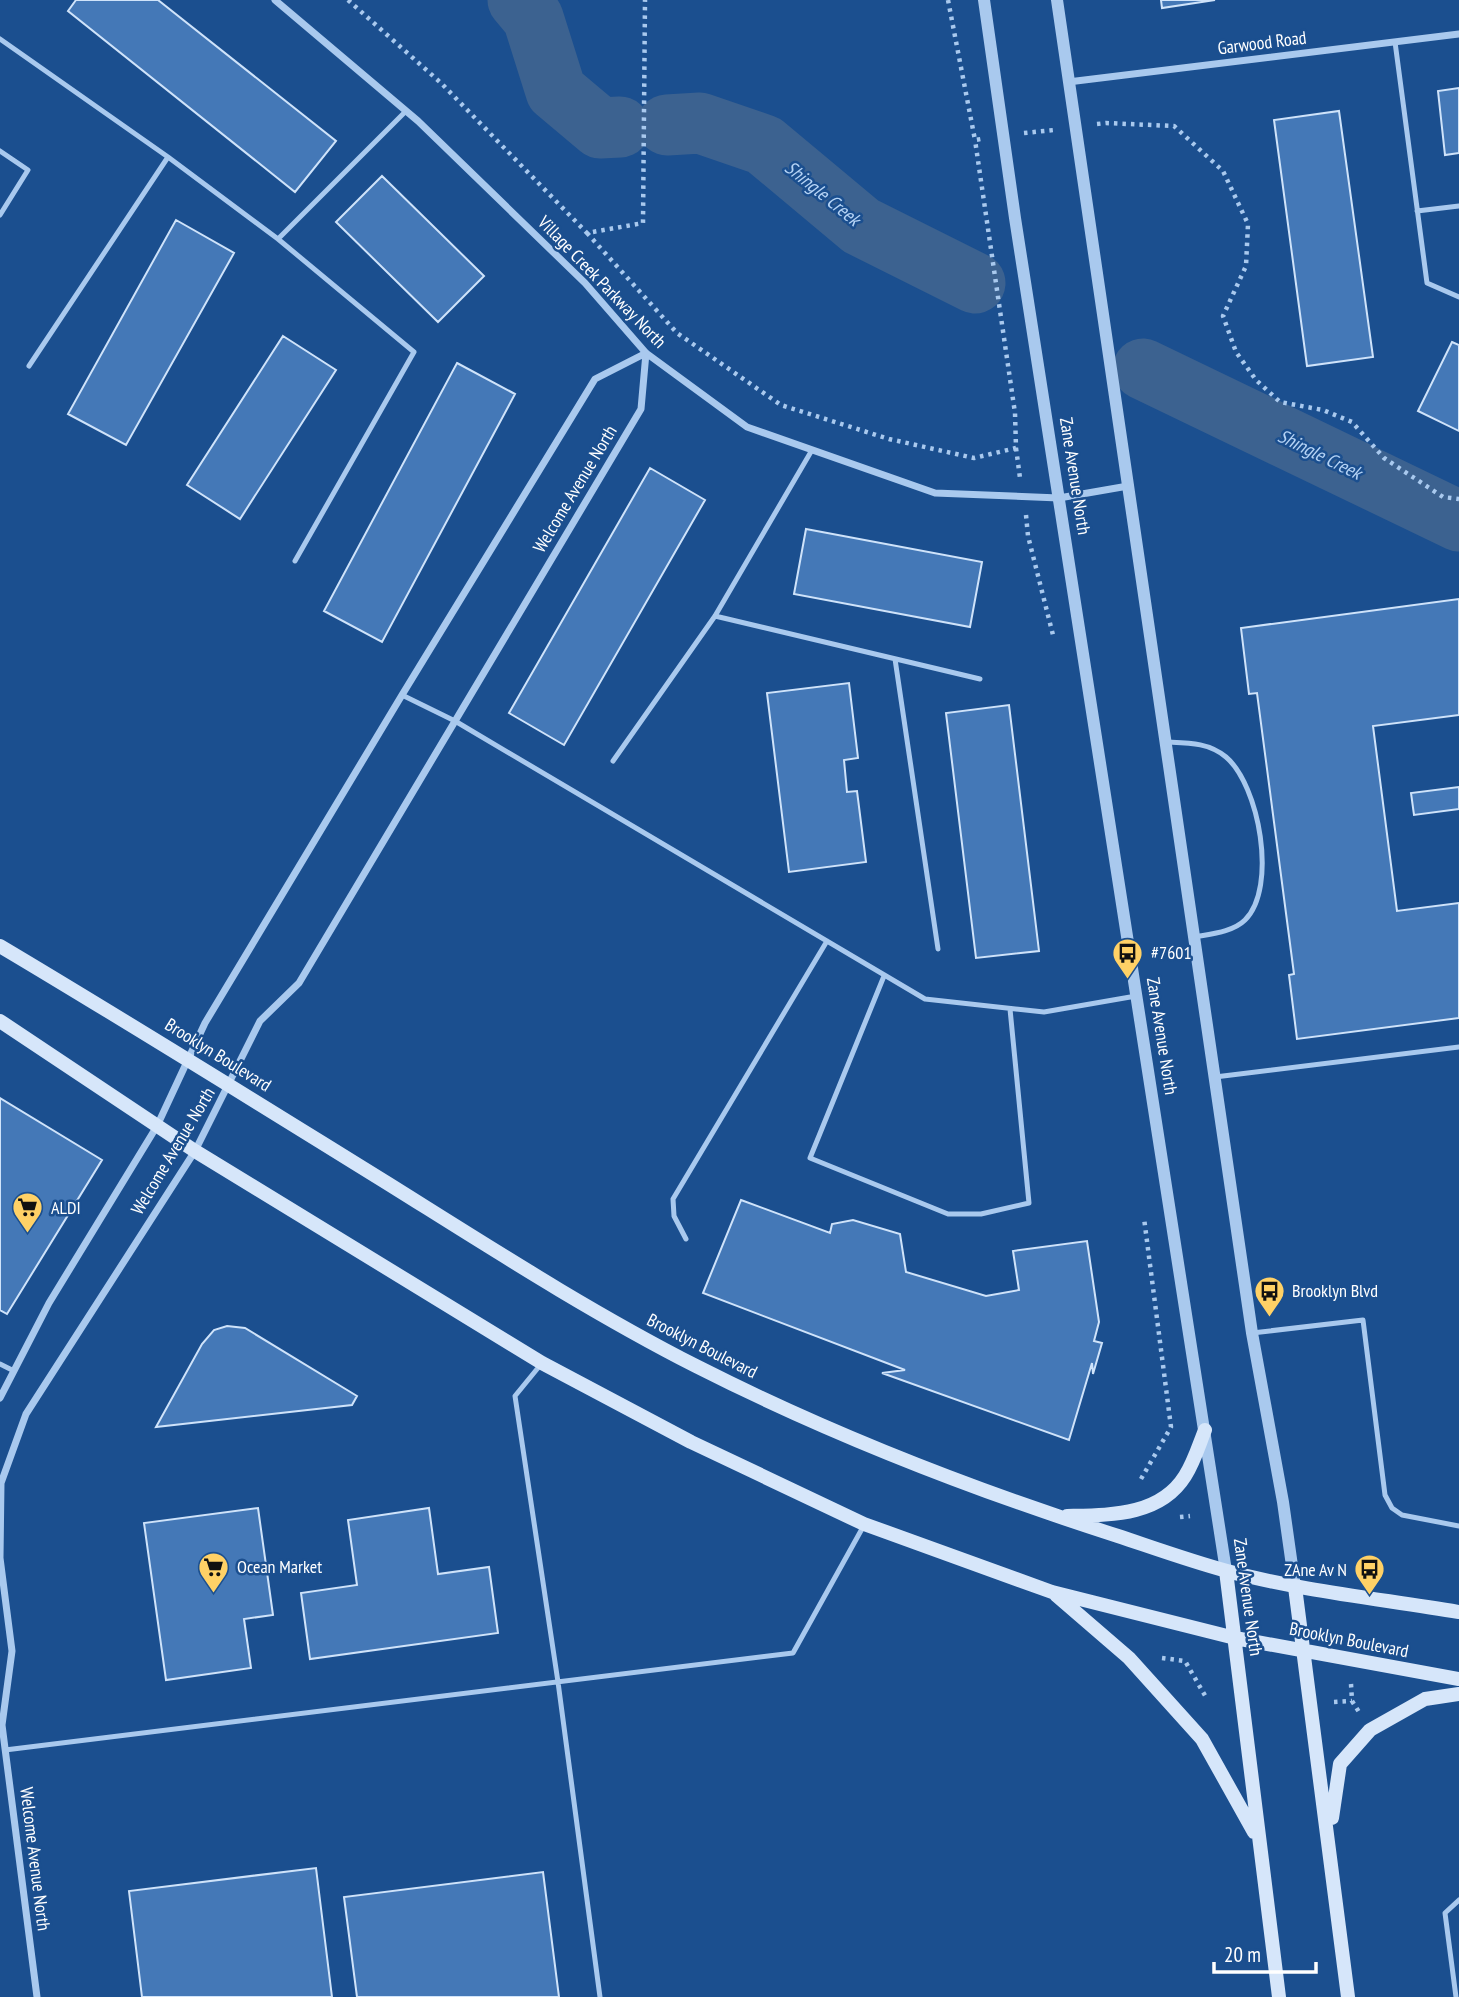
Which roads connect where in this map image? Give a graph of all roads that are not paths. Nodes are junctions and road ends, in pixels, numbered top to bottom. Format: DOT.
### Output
graph roads {
  1 [pos="275,0"];
  2 [pos="984,0"];
  3 [pos="1057,0"];
  4 [pos="1459,34"];
  5 [pos="0,39"];
  6 [pos="1395,42"];
  7 [pos="1068,82"];
  8 [pos="407,111"];
  9 [pos="0,151"];
  10 [pos="168,157"];
  11 [pos="1459,206"];
  12 [pos="1417,211"];
  13 [pos="0,215"];
  14 [pos="278,239"];
  15 [pos="1459,297"];
  16 [pos="646,354"];
  17 [pos="29,366"];
  18 [pos="812,450"];
  19 [pos="1128,486"];
  20 [pos="1059,498"];
  21 [pos="295,561"];
  22 [pos="715,616"];
  23 [pos="895,659"];
  24 [pos="980,679"];
  25 [pos="402,695"];
  26 [pos="455,721"];
  27 [pos="1165,742"];
  28 [pos="613,761"];
  29 [pos="1194,937"];
  30 [pos="827,941"];
  31 [pos="0,946"];
  32 [pos="938,949"];
  33 [pos="884,975"];
  34 [pos="1136,996"];
  35 [pos="1010,1009"];
  36 [pos="0,1021"];
  37 [pos="1459,1047"];
  38 [pos="188,1059"];
  39 [pos="1214,1077"];
  40 [pos="230,1086"];
  41 [pos="157,1126"];
  42 [pos="195,1152"];
  43 [pos="686,1239"];
  44 [pos="1252,1333"];
  45 [pos="542,1363"];
  46 [pos="0,1364"];
  47 [pos="14,1371"];
  48 [pos="0,1398"];
  49 [pos="1205,1430"];
  50 [pos="1055,1516"];
  51 [pos="864,1524"];
  52 [pos="1459,1526"];
  53 [pos="1226,1571"];
  54 [pos="1295,1587"];
  55 [pos="1052,1592"];
  56 [pos="1459,1612"];
  57 [pos="1235,1638"];
  58 [pos="1303,1651"];
  59 [pos="1459,1679"];
  60 [pos="558,1682"];
  61 [pos="1459,1694"];
  62 [pos="1,1723"];
  63 [pos="5,1750"];
  64 [pos="1329,1837"];
  65 [pos="1258,1841"];
  66 [pos="1459,1900"];
  67 [pos="1456,1969"];
  68 [pos="37,1997"];
  69 [pos="600,1997"];
  70 [pos="1279,1997"];
  71 [pos="1348,1997"];
  72 [pos="1456,1997"];
  1 -- 8 [label="street, Village Creek Parkway North"];
  2 -- 20 [label="street, Zane Avenue North"];
  3 -- 7 [label="street"];
  4 -- 6 [label="street, Garwood Road"];
  5 -- 10 [label="lane"];
  6 -- 7 [label="street, Garwood Road"];
  6 -- 12 [label="lane"];
  7 -- 19 [label="street"];
  8 -- 14 [label="lane"];
  8 -- 16 [label="street, Village Creek Parkway North"];
  9 -- 13 [label="lane"];
  10 -- 14 [label="lane"];
  10 -- 17 [label="lane"];
  11 -- 12 [label="lane"];
  12 -- 15 [label="lane"];
  14 -- 21 [label="lane"];
  16 -- 18 [label="street, Village Creek Parkway North"];
  16 -- 25 [label="street, Welcome Avenue North"];
  16 -- 26 [label="street, Welcome Avenue North"];
  18 -- 20 [label="street, Village Creek Parkway North"];
  18 -- 22 [label="lane"];
  19 -- 20 [label="street, Village Creek Parkway North"];
  19 -- 27 [label="street"];
  20 -- 34 [label="street, Zane Avenue North"];
  22 -- 23 [label="lane"];
  22 -- 28 [label="lane"];
  23 -- 24 [label="lane"];
  23 -- 32 [label="lane"];
  25 -- 26 [label="lane"];
  25 -- 38 [label="street, Welcome Avenue North"];
  26 -- 30 [label="lane"];
  26 -- 40 [label="street, Welcome Avenue North"];
  27 -- 29 [label="street"];
  27 -- 29 [label="lane"];
  29 -- 39 [label="street"];
  30 -- 33 [label="lane"];
  30 -- 43 [label="lane"];
  31 -- 38 [label="main road, Brooklyn Boulevard"];
  33 -- 35 [label="lane"];
  33 -- 35 [label="lane"];
  34 -- 35 [label="lane"];
  34 -- 49 [label="street, Zane Avenue North"];
  36 -- 41 [label="main road, Brooklyn Boulevard"];
  37 -- 39 [label="lane"];
  38 -- 40 [label="main road, Brooklyn Boulevard"];
  38 -- 41 [label="street, Welcome Avenue North"];
  39 -- 44 [label="street"];
  40 -- 42 [label="street, Welcome Avenue North"];
  40 -- 50 [label="main road, Brooklyn Boulevard"];
  41 -- 42 [label="main road, Brooklyn Boulevard"];
  41 -- 47 [label="street, Welcome Avenue North"];
  42 -- 45 [label="main road, Brooklyn Boulevard"];
  42 -- 62 [label="street, Welcome Avenue North"];
  44 -- 52 [label="lane"];
  44 -- 54 [label="street"];
  45 -- 51 [label="main road, Brooklyn Boulevard"];
  45 -- 60 [label="lane"];
  46 -- 47 [label="lane"];
  47 -- 48 [label="street, Welcome Avenue North"];
  49 -- 50 [label="main road"];
  49 -- 53 [label="street, Zane Avenue North"];
  50 -- 53 [label="main road, Brooklyn Boulevard"];
  51 -- 55 [label="main road, Brooklyn Boulevard"];
  51 -- 60 [label="lane"];
  53 -- 54 [label="main road, Brooklyn Boulevard"];
  53 -- 57 [label="main road, Zane Avenue North"];
  54 -- 56 [label="main road, Brooklyn Boulevard"];
  54 -- 58 [label="main road"];
  55 -- 57 [label="main road, Brooklyn Boulevard"];
  55 -- 65 [label="main road"];
  57 -- 58 [label="main road, Brooklyn Boulevard"];
  57 -- 65 [label="main road, Zane Avenue North"];
  58 -- 59 [label="main road, Brooklyn Boulevard"];
  58 -- 64 [label="main road"];
  60 -- 63 [label="lane"];
  60 -- 69 [label="lane"];
  61 -- 64 [label="main road"];
  62 -- 63 [label="street, Welcome Avenue North"];
  63 -- 68 [label="street, Welcome Avenue North"];
  64 -- 71 [label="main road"];
  65 -- 70 [label="main road, Zane Avenue North"];
  66 -- 67 [label="lane"];
  67 -- 72 [label="lane"];
}
